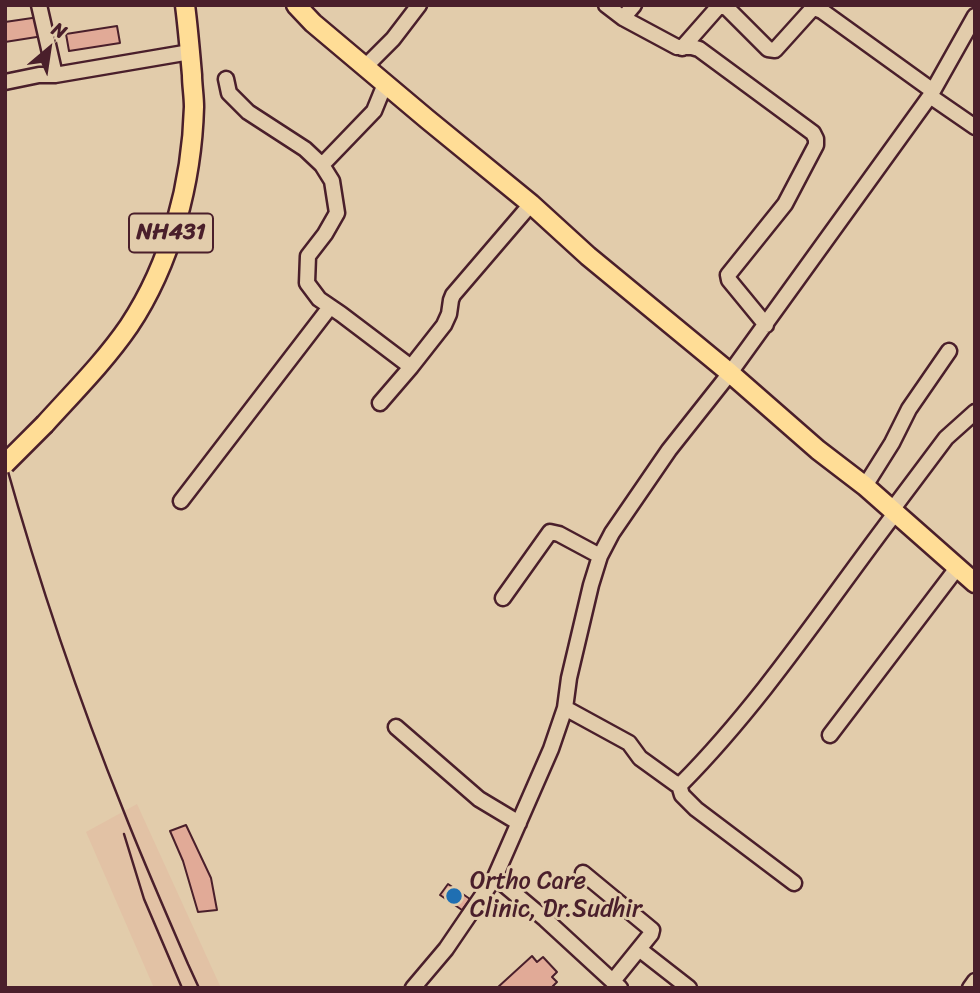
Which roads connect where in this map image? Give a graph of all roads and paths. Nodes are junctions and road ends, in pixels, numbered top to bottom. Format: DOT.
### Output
graph roads {
  1 [pos="39,5"];
  2 [pos="185,5"];
  3 [pos="296,5"];
  4 [pos="419,5"];
  5 [pos="606,5"];
  6 [pos="634,5"];
  7 [pos="723,6"];
  8 [pos="975,16"];
  9 [pos="623,18"];
  10 [pos="682,48"];
  11 [pos="190,52"];
  12 [pos="366,66"];
  13 [pos="55,75"];
  14 [pos="226,79"];
  15 [pos="5,82"];
  16 [pos="385,84"];
  17 [pos="931,94"];
  18 [pos="975,127"];
  19 [pos="322,165"];
  20 [pos="531,204"];
  21 [pos="330,307"];
  22 [pos="766,325"];
  23 [pos="950,351"];
  24 [pos="411,368"];
  25 [pos="730,373"];
  26 [pos="380,402"];
  27 [pos="975,412"];
  28 [pos="5,464"];
  29 [pos="865,486"];
  30 [pos="181,500"];
  31 [pos="894,511"];
  32 [pos="600,556"];
  33 [pos="957,568"];
  34 [pos="975,583"];
  35 [pos="502,598"];
  36 [pos="565,708"];
  37 [pos="396,727"];
  38 [pos="830,735"];
  39 [pos="679,785"];
  40 [pos="519,822"];
  41 [pos="583,873"];
  42 [pos="495,877"];
  43 [pos="794,883"];
  44 [pos="639,949"];
  45 [pos="975,981"];
  46 [pos="616,984"];
  47 [pos="414,987"];
  48 [pos="689,988"];
  49 [pos="970,988"];
  1 -- 13 [label="street"];
  2 -- 11 [label="main road, NH431"];
  3 -- 12 [label="main road"];
  4 -- 12 [label="street"];
  5 -- 9 [label="street"];
  6 -- 9 [label="street"];
  7 -- 10 [label="street"];
  7 -- 17 [label="street"];
  8 -- 17 [label="street"];
  9 -- 10 [label="street"];
  10 -- 22 [label="street"];
  11 -- 13 [label="street"];
  11 -- 28 [label="main road, NH431, bridge"];
  12 -- 16 [label="main road"];
  13 -- 15 [label="street"];
  14 -- 19 [label="street"];
  16 -- 19 [label="street"];
  16 -- 20 [label="main road"];
  17 -- 18 [label="street"];
  17 -- 22 [label="street"];
  19 -- 21 [label="street"];
  20 -- 24 [label="street"];
  20 -- 25 [label="main road"];
  21 -- 24 [label="street"];
  21 -- 30 [label="street"];
  22 -- 25 [label="street"];
  23 -- 29 [label="street"];
  24 -- 26 [label="street"];
  25 -- 29 [label="main road"];
  25 -- 32 [label="street"];
  27 -- 31 [label="street"];
  29 -- 31 [label="main road"];
  31 -- 33 [label="main road"];
  31 -- 39 [label="street"];
  32 -- 35 [label="street"];
  32 -- 36 [label="street"];
  33 -- 34 [label="main road"];
  33 -- 38 [label="street"];
  36 -- 39 [label="street"];
  36 -- 40 [label="street"];
  37 -- 40 [label="street"];
  39 -- 43 [label="street"];
  40 -- 42 [label="street"];
  41 -- 44 [label="street"];
  42 -- 46 [label="street"];
  42 -- 47 [label="street"];
  44 -- 46 [label="street"];
  44 -- 48 [label="street"];
  45 -- 49 [label="street"];
}
